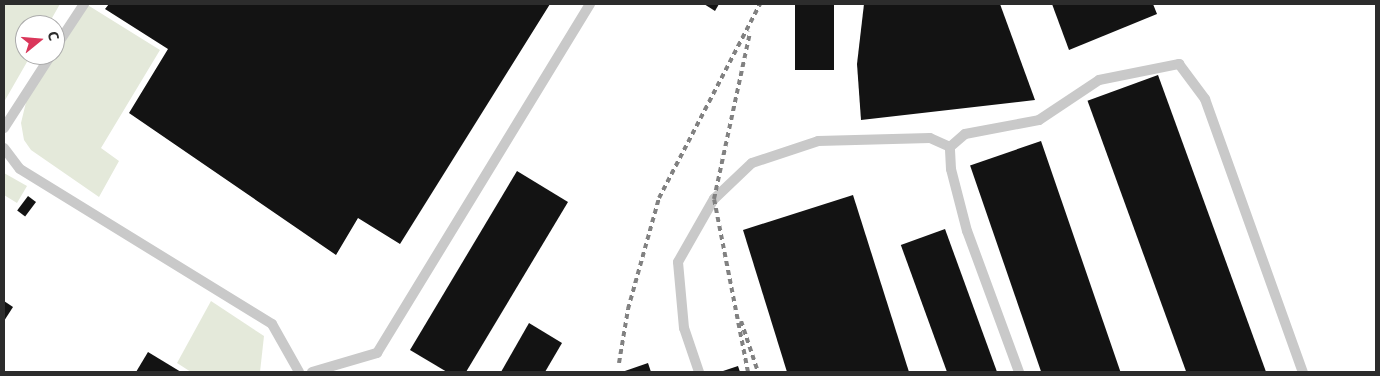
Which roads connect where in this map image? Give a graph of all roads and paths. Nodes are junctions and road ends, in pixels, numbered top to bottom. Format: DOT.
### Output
graph roads {
  1 [pos="84,4"];
  2 [pos="590,4"];
  3 [pos="65,33"];
  4 [pos="45,65"];
  5 [pos="4,128"];
  6 [pos="950,147"];
  7 [pos="4,148"];
  8 [pos="299,372"];
  9 [pos="312,372"];
  10 [pos="699,372"];
  11 [pos="1019,372"];
  12 [pos="1303,372"];
  1 -- 3 [label="lane"];
  2 -- 9 [label="lane"];
  4 -- 5 [label="lane"];
  6 -- 10 [label="lane"];
  6 -- 11 [label="lane"];
  6 -- 12 [label="lane"];
  7 -- 8 [label="lane"];
}
